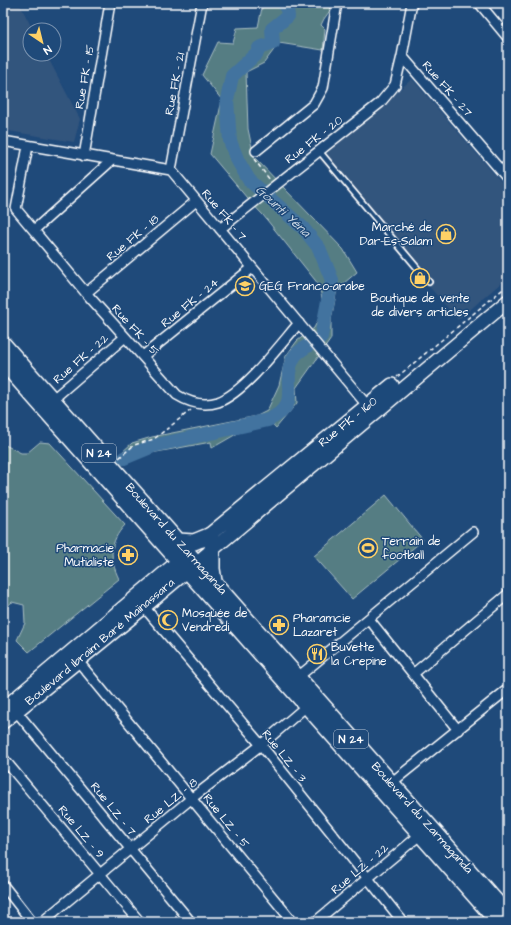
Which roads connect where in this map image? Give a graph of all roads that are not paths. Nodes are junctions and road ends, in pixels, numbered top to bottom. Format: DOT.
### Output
graph roads {
  1 [pos="110,3"];
  2 [pos="202,3"];
  3 [pos="337,3"];
  4 [pos="412,3"];
  5 [pos="479,3"];
  6 [pos="507,35"];
  7 [pos="402,56"];
  8 [pos="3,141"];
  9 [pos="28,146"];
  10 [pos="256,151"];
  11 [pos="320,152"];
  12 [pos="84,156"];
  13 [pos="111,161"];
  14 [pos="171,170"];
  15 [pos="508,179"];
  16 [pos="196,201"];
  17 [pos="220,229"];
  18 [pos="34,230"];
  19 [pos="252,268"];
  20 [pos="429,282"];
  21 [pos="508,290"];
  22 [pos="86,293"];
  23 [pos="508,301"];
  24 [pos="299,323"];
  25 [pos="463,332"];
  26 [pos="125,337"];
  27 [pos="5,354"];
  28 [pos="142,356"];
  29 [pos="52,400"];
  30 [pos="371,409"];
  31 [pos="473,532"];
  32 [pos="178,541"];
  33 [pos="212,541"];
  34 [pos="188,561"];
  35 [pos="214,580"];
  36 [pos="508,594"];
  37 [pos="144,607"];
  38 [pos="369,619"];
  39 [pos="78,661"];
  40 [pos="413,674"];
  41 [pos="298,677"];
  42 [pos="508,689"];
  43 [pos="311,702"];
  44 [pos="3,709"];
  45 [pos="16,711"];
  46 [pos="3,722"];
  47 [pos="458,730"];
  48 [pos="261,745"];
  49 [pos="3,758"];
  50 [pos="391,784"];
  51 [pos="192,798"];
  52 [pos="421,834"];
  53 [pos="130,849"];
  54 [pos="100,874"];
  55 [pos="368,880"];
  56 [pos="3,885"];
  57 [pos="508,915"];
  58 [pos="32,922"];
  59 [pos="42,922"];
  60 [pos="140,922"];
  61 [pos="191,922"];
  62 [pos="293,922"];
  63 [pos="315,922"];
  64 [pos="403,922"];
  65 [pos="498,922"];
  1 -- 12 [label="street, Rue FK - 15"];
  2 -- 14 [label="street, Rue FK - 21"];
  3 -- 10 [label="street"];
  4 -- 7 [label="street"];
  5 -- 6 [label="street"];
  7 -- 11 [label="street, Rue FK - 20"];
  7 -- 15 [label="street, Rue FK - 27"];
  8 -- 9 [label="street"];
  9 -- 12 [label="street"];
  9 -- 18 [label="street, Rue FK - 5"];
  11 -- 17 [label="street, Rue FK - 20"];
  11 -- 20 [label="lane"];
  12 -- 13 [label="street"];
  13 -- 14 [label="street"];
  13 -- 18 [label="street"];
  14 -- 16 [label="street, Rue FK - 7"];
  16 -- 17 [label="street, Rue FK - 7"];
  16 -- 22 [label="street, Rue FK - 18"];
  17 -- 19 [label="street, Rue FK - 7"];
  18 -- 22 [label="street, Rue FK - 5"];
  19 -- 24 [label="street, Rue FK - 7"];
  19 -- 28 [label="street, Rue FK - 24"];
  21 -- 25 [label="main road, Rue FK - 160"];
  22 -- 26 [label="street, Rue FK - 5"];
  23 -- 25 [label="main road, Rue FK - 160"];
  24 -- 28 [label="street, Rue FK - 5"];
  24 -- 30 [label="street, Rue FK - 7"];
  25 -- 30 [label="main road, Rue FK - 160"];
  26 -- 28 [label="street, Rue FK - 5"];
  26 -- 29 [label="street, Rue FK - 22"];
  27 -- 29 [label="main road, Boulevard du Zarmaganda / N 24"];
  27 -- 34 [label="main road, Boulevard du Zarmaganda / N 24"];
  29 -- 32 [label="main road, Boulevard du Zarmaganda / N 24"];
  30 -- 33 [label="main road, Rue FK - 160"];
  31 -- 38 [label="street"];
  32 -- 33 [label="main road"];
  32 -- 34 [label="main road, Boulevard du Zarmaganda / N 24"];
  33 -- 34 [label="main road, Rue FK - 160"];
  33 -- 35 [label="main road"];
  34 -- 35 [label="main road, Boulevard du Zarmaganda / N 24"];
  34 -- 37 [label="main road, Boulevard Ibraim Baré Maïnassara"];
  34 -- 43 [label="main road, Boulevard du Zarmaganda / N 24"];
  34 -- 44 [label="main road, Boulevard Ibraim Baré Maïnassara"];
  35 -- 41 [label="main road, Boulevard du Zarmaganda / N 24"];
  36 -- 40 [label="street"];
  37 -- 39 [label="main road, Boulevard Ibraim Baré Maïnassara"];
  37 -- 48 [label="street, Rue LZ - 3"];
  38 -- 40 [label="street"];
  38 -- 41 [label="street"];
  39 -- 45 [label="main road, Boulevard Ibraim Baré Maïnassara"];
  39 -- 51 [label="street, Rue LZ - 5"];
  40 -- 47 [label="street"];
  41 -- 43 [label="main road, Boulevard du Zarmaganda / N 24"];
  42 -- 47 [label="street"];
  43 -- 48 [label="street, Rue LZ - 8"];
  43 -- 50 [label="main road, Boulevard du Zarmaganda / N 24"];
  43 -- 52 [label="main road, Boulevard du Zarmaganda / N 24"];
  45 -- 46 [label="main road, Boulevard Ibraim Baré Maïnassara"];
  45 -- 53 [label="street, Rue LZ - 7"];
  47 -- 50 [label="street"];
  48 -- 51 [label="street, Rue LZ - 8"];
  48 -- 55 [label="street, Rue LZ - 3"];
  49 -- 54 [label="street, Rue LZ - 9"];
  50 -- 57 [label="main road, Boulevard du Zarmaganda / N 24"];
  51 -- 53 [label="street, Rue LZ - 8"];
  51 -- 62 [label="street, Rue LZ - 5"];
  52 -- 55 [label="street, Rue LZ - 22"];
  52 -- 65 [label="main road, Boulevard du Zarmaganda / N 24"];
  53 -- 54 [label="street, Rue LZ - 8"];
  53 -- 61 [label="street, Rue LZ - 7"];
  54 -- 59 [label="street, Rue LZ - 8"];
  54 -- 60 [label="street, Rue LZ - 9"];
  55 -- 63 [label="street, Rue LZ - 22"];
  55 -- 64 [label="street, Rue LZ - 3"];
  56 -- 58 [label="street"];
}
